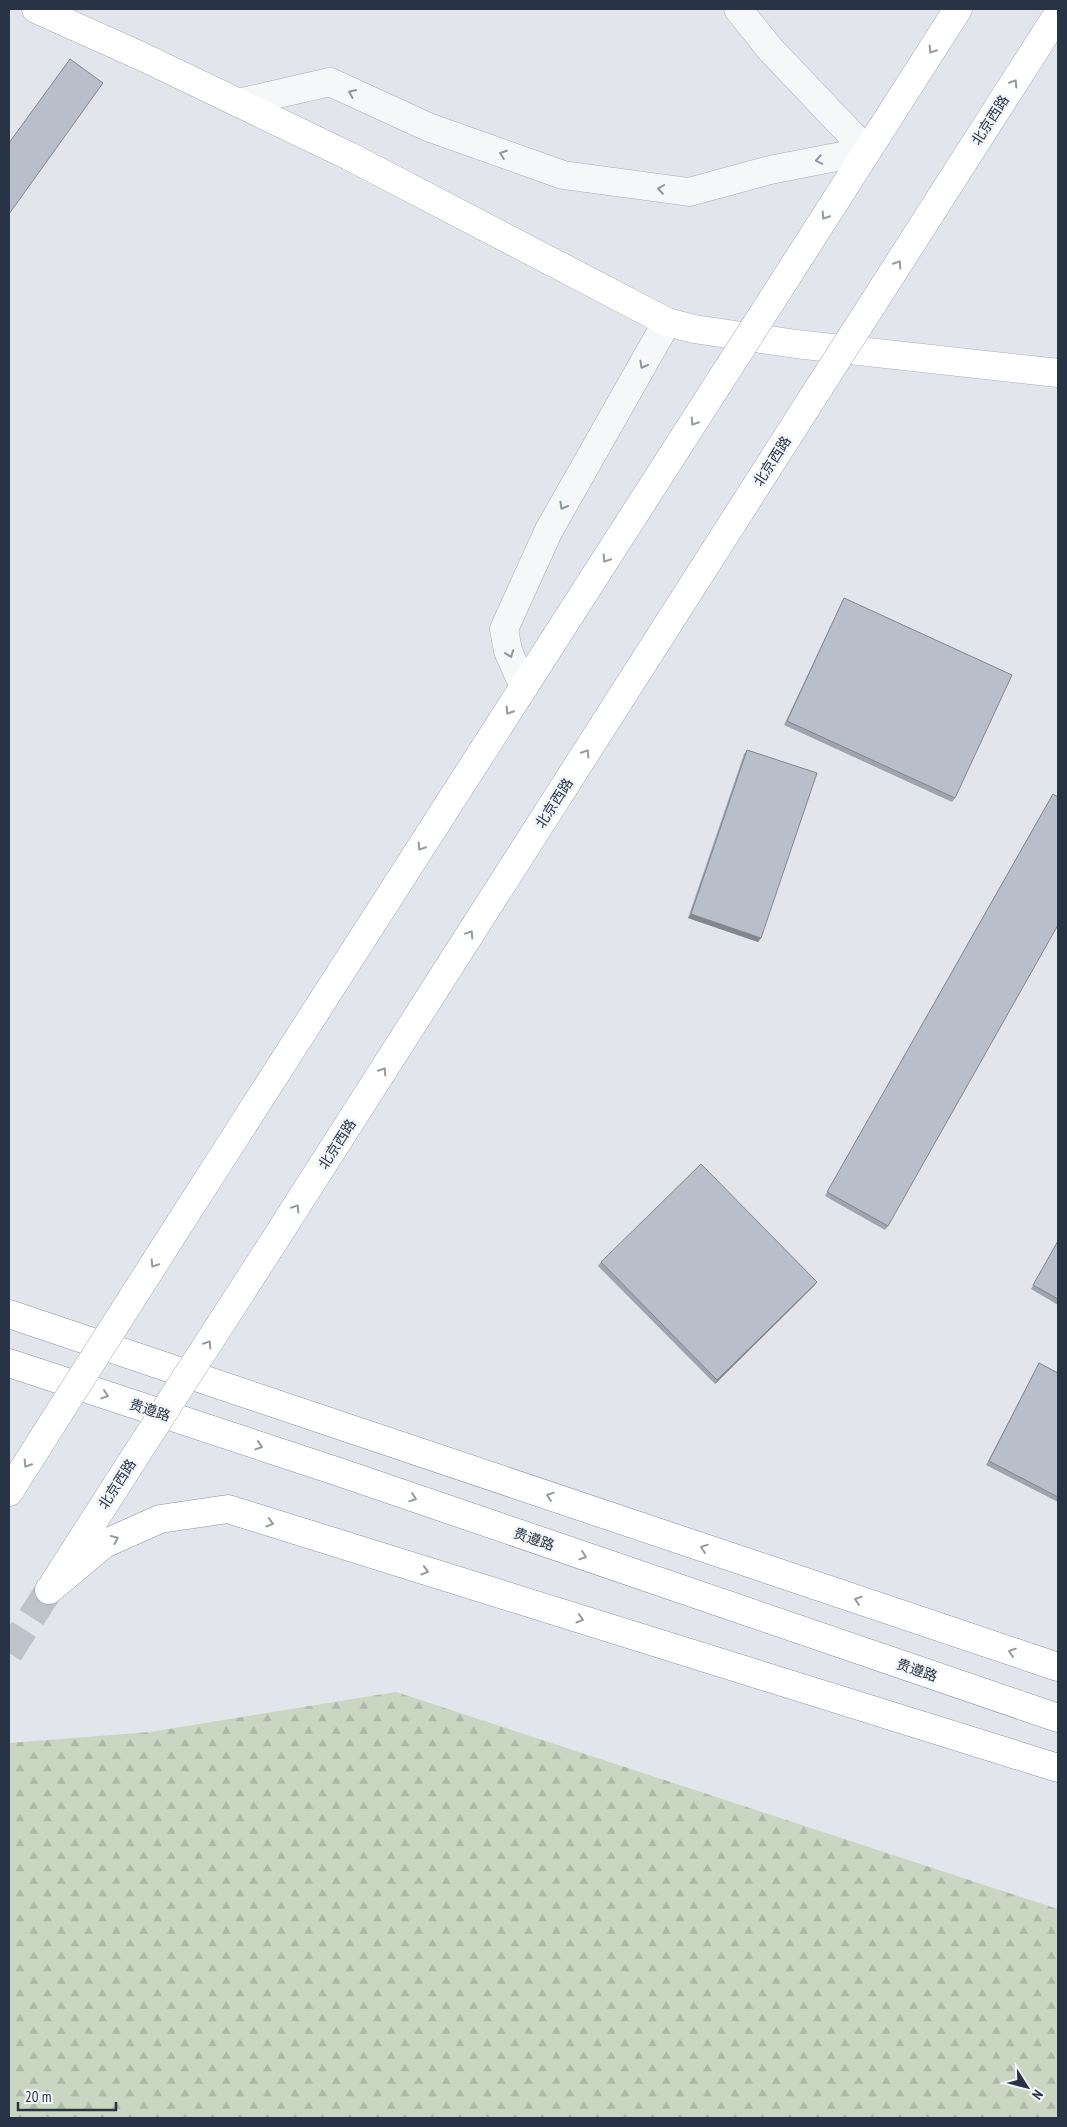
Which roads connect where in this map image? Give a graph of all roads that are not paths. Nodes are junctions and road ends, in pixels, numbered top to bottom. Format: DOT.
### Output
graph roads {
  1 [pos="36,9"];
  2 [pos="738,9"];
  3 [pos="958,9"];
  4 [pos="1058,14"];
  5 [pos="238,103"];
  6 [pos="867,151"];
  7 [pos="667,322"];
  8 [pos="1058,373"];
  9 [pos="524,687"];
  10 [pos="9,1314"];
  11 [pos="9,1363"];
  12 [pos="9,1492"];
  13 [pos="1058,1667"];
  14 [pos="1058,1718"];
  15 [pos="1058,1768"];
  1 -- 5 [label="main road"];
  2 -- 6 [label="street"];
  3 -- 6 [label="main road, one-way"];
  4 -- 15 [label="main road, 北京西路, bridge"];
  6 -- 5 [label="street, one-way"];
  5 -- 7 [label="main road"];
  6 -- 9 [label="main road, one-way, bridge"];
  7 -- 8 [label="main road"];
  7 -- 9 [label="street, one-way"];
  9 -- 12 [label="main road, one-way, bridge"];
  13 -- 10 [label="main road, one-way"];
  11 -- 14 [label="main road, 贵遵路, one-way"];
}
